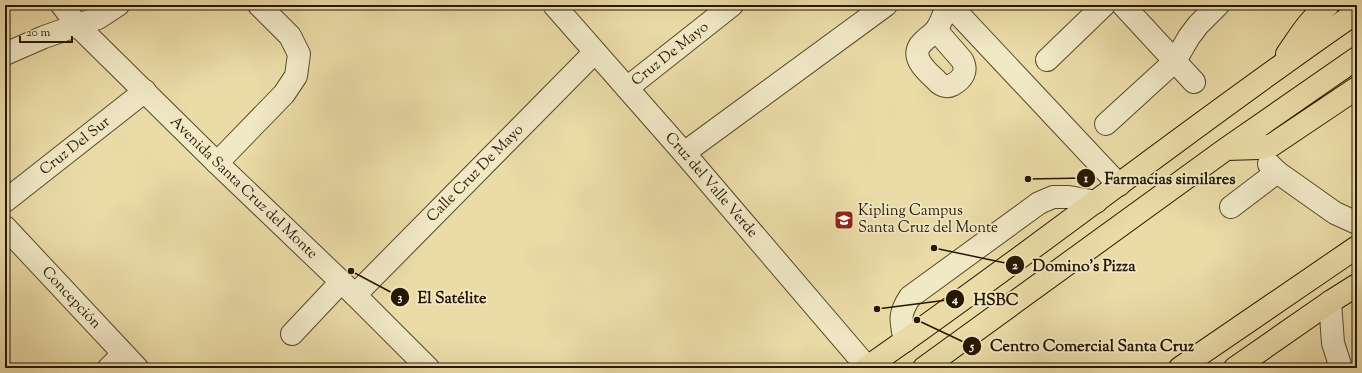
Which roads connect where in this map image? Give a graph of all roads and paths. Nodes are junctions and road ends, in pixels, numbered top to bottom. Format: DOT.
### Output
graph roads {
  1 [pos="62,5"];
  2 [pos="118,5"];
  3 [pos="259,5"];
  4 [pos="554,5"];
  5 [pos="732,5"];
  6 [pos="886,5"];
  7 [pos="948,5"];
  8 [pos="1104,5"];
  9 [pos="1123,5"];
  10 [pos="1218,5"];
  11 [pos="1328,5"];
  12 [pos="1357,12"];
  13 [pos="77,25"];
  14 [pos="936,30"];
  15 [pos="595,52"];
  16 [pos="5,54"];
  17 [pos="1357,58"];
  18 [pos="1047,60"];
  19 [pos="1175,61"];
  20 [pos="1278,66"];
  21 [pos="1194,82"];
  22 [pos="627,88"];
  23 [pos="1357,88"];
  24 [pos="145,92"];
  25 [pos="1106,124"];
  26 [pos="1226,149"];
  27 [pos="684,153"];
  28 [pos="217,163"];
  29 [pos="1119,185"];
  30 [pos="5,201"];
  31 [pos="1096,202"];
  32 [pos="1231,206"];
  33 [pos="1357,224"];
  34 [pos="5,227"];
  35 [pos="1357,247"];
  36 [pos="1357,285"];
  37 [pos="348,288"];
  38 [pos="1330,302"];
  39 [pos="292,334"];
  40 [pos="905,341"];
  41 [pos="123,363"];
  42 [pos="428,368"];
  43 [pos="866,368"];
  44 [pos="924,368"];
  45 [pos="1180,368"];
  46 [pos="1235,368"];
  47 [pos="1341,368"];
  1 -- 13 [label="street, Avenida Santa Cruz del Monte"];
  2 -- 13 [label="street"];
  3 -- 28 [label="street"];
  4 -- 15 [label="street, Cruz del Valle Verde"];
  5 -- 22 [label="street, Cruz De Mayo"];
  6 -- 27 [label="street"];
  7 -- 14 [label="street"];
  7 -- 29 [label="street"];
  8 -- 18 [label="street"];
  9 -- 19 [label="street"];
  10 -- 19 [label="street"];
  11 -- 20 [label="main road"];
  12 -- 20 [label="main road"];
  13 -- 16 [label="street"];
  13 -- 24 [label="street, Avenida Santa Cruz del Monte"];
  15 -- 22 [label="street, Cruz del Valle Verde"];
  15 -- 37 [label="street, Calle Cruz De Mayo"];
  17 -- 26 [label="main road"];
  19 -- 21 [label="street"];
  19 -- 25 [label="street"];
  20 -- 29 [label="main road"];
  22 -- 27 [label="street, Cruz del Valle Verde"];
  23 -- 26 [label="main road"];
  24 -- 28 [label="street, Avenida Santa Cruz del Monte"];
  24 -- 30 [label="street, Cruz Del Sur"];
  26 -- 44 [label="main road"];
  27 -- 43 [label="street, Cruz del Valle Verde"];
  28 -- 37 [label="street, Avenida Santa Cruz del Monte"];
  29 -- 31 [label="main road"];
  31 -- 40 [label="main road"];
  31 -- 40 [label="street"];
  32 -- 33 [label="street"];
  34 -- 41 [label="street, Concepción"];
  35 -- 45 [label="main road"];
  36 -- 38 [label="main road"];
  37 -- 39 [label="street, Calle Cruz De Mayo"];
  37 -- 42 [label="street, Avenida Santa Cruz del Monte"];
  38 -- 46 [label="main road"];
  38 -- 47 [label="street"];
  40 -- 43 [label="main road"];
}
